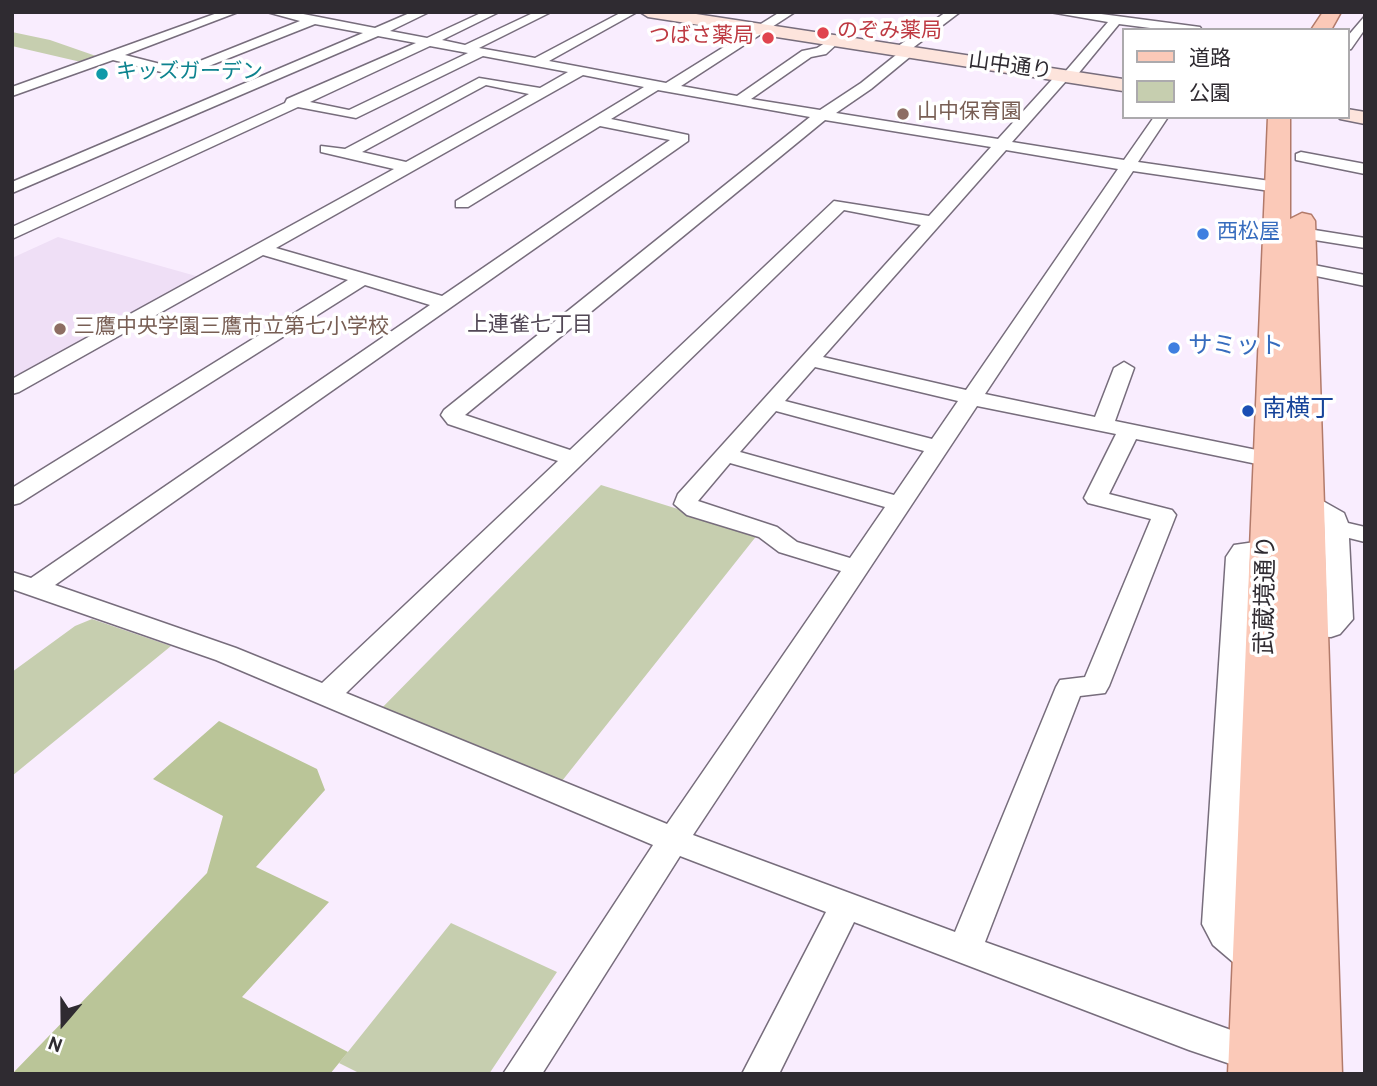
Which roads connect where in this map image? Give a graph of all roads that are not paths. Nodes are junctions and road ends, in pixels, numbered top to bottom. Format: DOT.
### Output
graph roads {
  1 [pos="232,12"];
  2 [pos="272,12"];
  3 [pos="333,12"];
  4 [pos="423,12"];
  5 [pos="494,12"];
  6 [pos="545,12"];
  7 [pos="631,12"];
  8 [pos="648,12"];
  9 [pos="789,12"];
  10 [pos="954,12"];
  11 [pos="1056,12"];
  12 [pos="1167,12"];
  13 [pos="1332,12"];
  14 [pos="314,20"];
  15 [pos="1116,20"];
  16 [pos="1365,20"];
  17 [pos="1157,25"];
  18 [pos="1180,28"];
  19 [pos="1322,28"];
  20 [pos="761,30"];
  21 [pos="378,32"];
  22 [pos="1349,38"];
  23 [pos="429,41"];
  24 [pos="834,42"];
  25 [pos="474,51"];
  26 [pos="903,53"];
  27 [pos="113,56"];
  28 [pos="535,63"];
  29 [pos="579,72"];
  30 [pos="1066,76"];
  31 [pos="1122,85"];
  32 [pos="662,87"];
  33 [pos="244,89"];
  34 [pos="12,92"];
  35 [pos="542,93"];
  36 [pos="739,101"];
  37 [pos="296,103"];
  38 [pos="824,116"];
  39 [pos="1160,119"];
  40 [pos="1279,119"];
  41 [pos="1302,119"];
  42 [pos="597,121"];
  43 [pos="1001,145"];
  44 [pos="326,149"];
  45 [pos="347,154"];
  46 [pos="1131,166"];
  47 [pos="411,168"];
  48 [pos="1365,169"];
  49 [pos="1289,172"];
  50 [pos="12,188"];
  51 [pos="462,204"];
  52 [pos="933,222"];
  53 [pos="12,234"];
  54 [pos="1365,243"];
  55 [pos="265,250"];
  56 [pos="1293,254"];
  57 [pos="363,279"];
  58 [pos="1365,281"];
  59 [pos="445,303"];
  60 [pos="810,360"];
  61 [pos="1124,368"];
  62 [pos="12,388"];
  63 [pos="971,398"];
  64 [pos="770,403"];
  65 [pos="1115,429"];
  66 [pos="940,448"];
  67 [pos="726,455"];
  68 [pos="574,459"];
  69 [pos="1293,475"];
  70 [pos="12,498"];
  71 [pos="901,504"];
  72 [pos="1336,527"];
  73 [pos="1365,535"];
  74 [pos="856,568"];
  75 [pos="24,584"];
  76 [pos="1307,627"];
  77 [pos="325,697"];
  78 [pos="673,840"];
  79 [pos="846,906"];
  80 [pos="965,949"];
  81 [pos="1257,1065"];
  82 [pos="521,1074"];
  83 [pos="760,1074"];
  84 [pos="1313,1074"];
  1 -- 27 [label="street"];
  2 -- 14 [label="street"];
  3 -- 14 [label="street"];
  4 -- 21 [label="street"];
  5 -- 23 [label="street"];
  6 -- 25 [label="street"];
  7 -- 28 [label="street"];
  8 -- 20 [label="street, 山中通り"];
  9 -- 20 [label="street"];
  10 -- 26 [label="street"];
  11 -- 15 [label="street"];
  12 -- 17 [label="street"];
  13 -- 19 [label="main road"];
  14 -- 21 [label="street"];
  14 -- 27 [label="street"];
  15 -- 17 [label="street"];
  15 -- 30 [label="street"];
  16 -- 22 [label="street"];
  17 -- 18 [label="street"];
  20 -- 24 [label="street, 山中通り"];
  20 -- 32 [label="street"];
  21 -- 23 [label="street"];
  21 -- 33 [label="street"];
  23 -- 25 [label="street"];
  23 -- 37 [label="street"];
  24 -- 26 [label="street, 山中通り"];
  24 -- 36 [label="street"];
  25 -- 28 [label="street"];
  25 -- 37 [label="street"];
  26 -- 30 [label="street, 山中通り"];
  26 -- 38 [label="street"];
  27 -- 34 [label="street"];
  28 -- 29 [label="street"];
  29 -- 32 [label="street"];
  29 -- 35 [label="street"];
  30 -- 31 [label="street, 山中通り"];
  30 -- 43 [label="street"];
  32 -- 36 [label="street"];
  32 -- 42 [label="street"];
  33 -- 37 [label="street"];
  33 -- 50 [label="street"];
  35 -- 45 [label="street"];
  35 -- 47 [label="street"];
  36 -- 38 [label="street"];
  37 -- 53 [label="street"];
  38 -- 43 [label="street"];
  38 -- 68 [label="street"];
  39 -- 46 [label="street"];
  40 -- 49 [label="main road, 武蔵境通り"];
  41 -- 49 [label="main road, 武蔵境通り"];
  42 -- 51 [label="street"];
  42 -- 59 [label="street"];
  43 -- 46 [label="street"];
  43 -- 52 [label="street"];
  44 -- 45 [label="street"];
  45 -- 47 [label="street"];
  46 -- 49 [label="street"];
  46 -- 63 [label="street"];
  47 -- 55 [label="street"];
  48 -- 49 [label="street"];
  49 -- 56 [label="main road, 武蔵境通り"];
  52 -- 60 [label="street"];
  52 -- 68 [label="street"];
  54 -- 56 [label="street"];
  55 -- 57 [label="street"];
  55 -- 62 [label="street"];
  56 -- 58 [label="street"];
  56 -- 69 [label="main road, 武蔵境通り"];
  57 -- 59 [label="street"];
  57 -- 70 [label="street"];
  59 -- 75 [label="street"];
  60 -- 63 [label="street"];
  60 -- 64 [label="street"];
  61 -- 65 [label="street"];
  63 -- 65 [label="street"];
  63 -- 66 [label="street"];
  64 -- 66 [label="street"];
  64 -- 67 [label="street"];
  65 -- 69 [label="street"];
  65 -- 80 [label="street"];
  66 -- 71 [label="street"];
  67 -- 71 [label="street"];
  67 -- 74 [label="street"];
  68 -- 77 [label="street"];
  69 -- 72 [label="street"];
  69 -- 76 [label="main road, 武蔵境通り"];
  69 -- 81 [label="main road, 武蔵境通り"];
  71 -- 74 [label="street"];
  72 -- 73 [label="street"];
  72 -- 76 [label="street"];
  74 -- 78 [label="street"];
  75 -- 77 [label="street"];
  76 -- 84 [label="main road, 武蔵境通り"];
  77 -- 78 [label="street"];
  78 -- 79 [label="street"];
  78 -- 82 [label="street"];
  79 -- 80 [label="street"];
  79 -- 83 [label="street"];
  80 -- 81 [label="street"];
}
